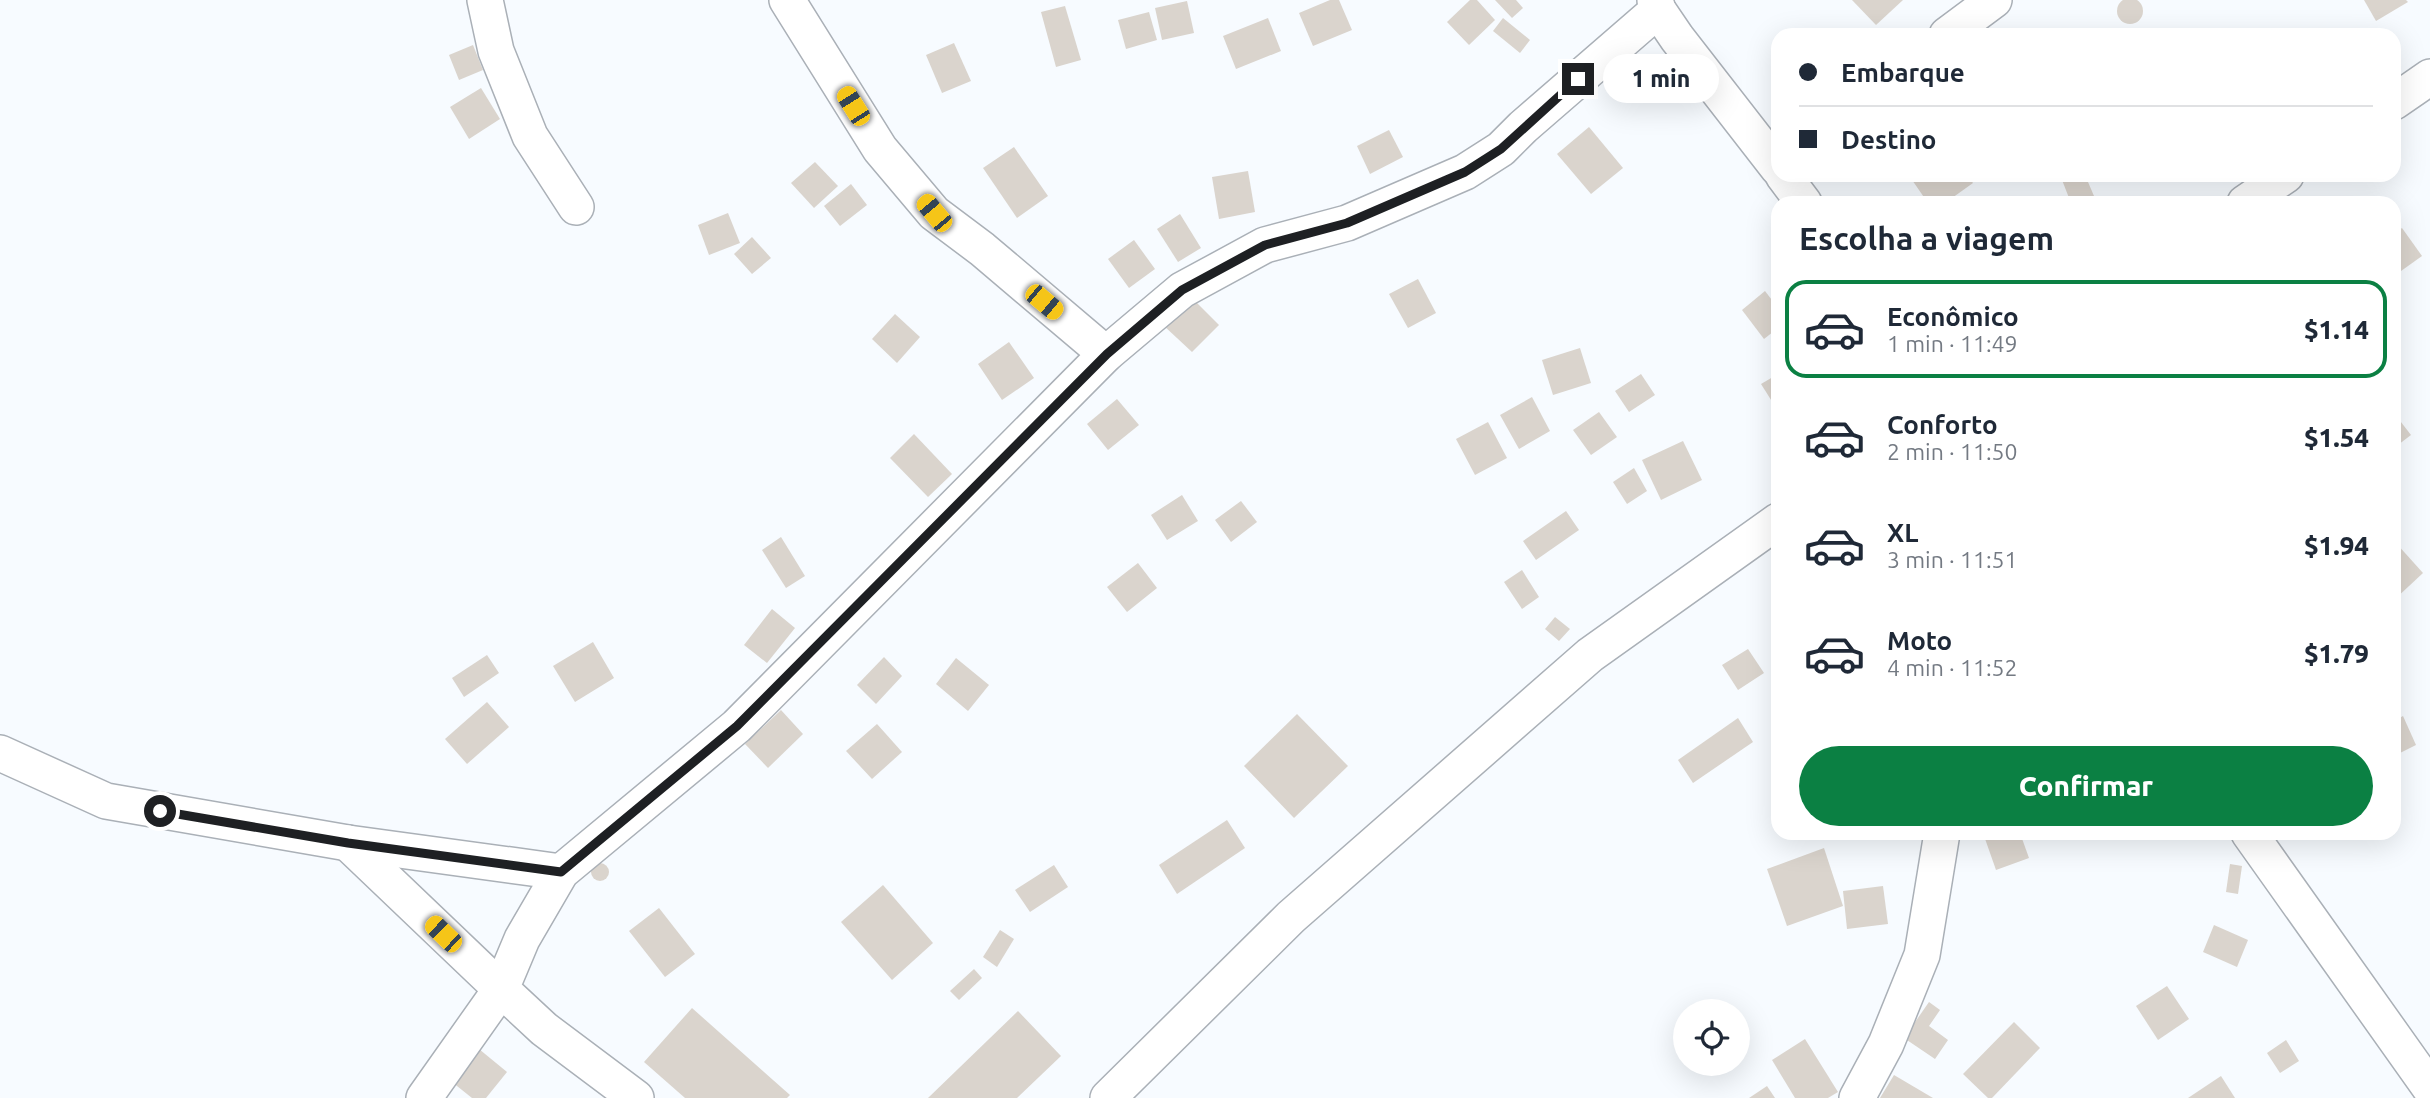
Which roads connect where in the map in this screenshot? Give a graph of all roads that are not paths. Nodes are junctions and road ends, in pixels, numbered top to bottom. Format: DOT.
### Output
graph roads {
  1 [pos="485,0"];
  2 [pos="787,0"];
  3 [pos="1994,0"];
  4 [pos="1657,5"];
  5 [pos="1956,28"];
  6 [pos="2430,77"];
  7 [pos="2401,97"];
  8 [pos="1771,157"];
  9 [pos="2276,182"];
  10 [pos="2255,196"];
  11 [pos="576,207"];
  12 [pos="1107,354"];
  13 [pos="1771,526"];
  14 [pos="0,753"];
  15 [pos="1941,840"];
  16 [pos="2254,840"];
  17 [pos="348,843"];
  18 [pos="561,872"];
  19 [pos="500,989"];
  20 [pos="2430,1088"];
  21 [pos="424,1098"];
  22 [pos="636,1098"];
  23 [pos="1108,1098"];
  24 [pos="1857,1098"];
  1 -- 11 [label="street"];
  2 -- 12 [label="street"];
  3 -- 5 [label="street"];
  4 -- 8 [label="street"];
  4 -- 12 [label="street"];
  6 -- 7 [label="street"];
  9 -- 10 [label="street"];
  12 -- 18 [label="street"];
  13 -- 23 [label="street"];
  14 -- 17 [label="street"];
  15 -- 24 [label="street"];
  16 -- 20 [label="street"];
  17 -- 18 [label="street"];
  17 -- 19 [label="street"];
  18 -- 19 [label="street"];
  19 -- 21 [label="street"];
  19 -- 22 [label="street"];
}
